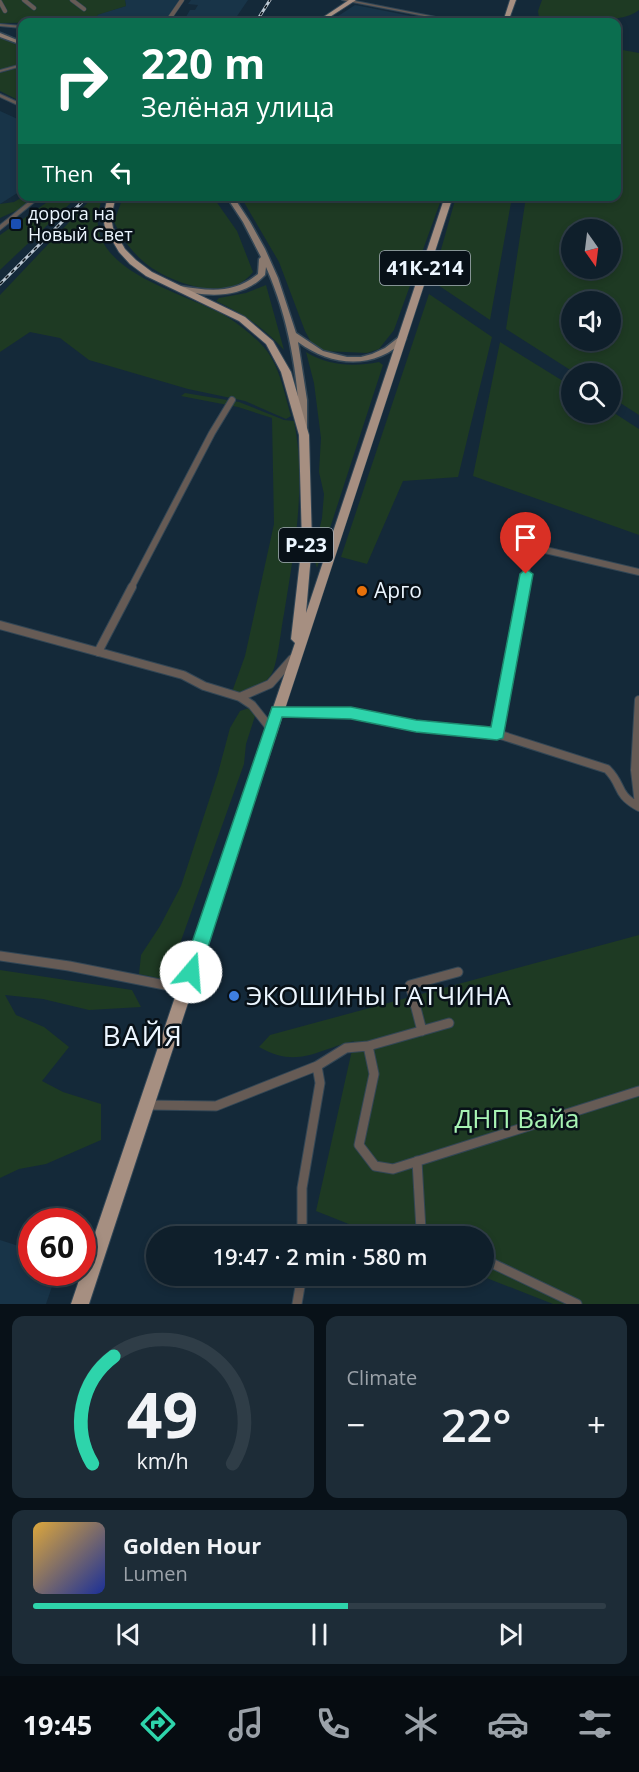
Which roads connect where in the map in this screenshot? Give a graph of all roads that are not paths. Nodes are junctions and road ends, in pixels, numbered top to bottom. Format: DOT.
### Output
graph roads {
  1 [pos="24,0"];
  2 [pos="72,0"];
  3 [pos="183,0"];
  4 [pos="344,0"];
  5 [pos="513,0"];
  6 [pos="352,1"];
  7 [pos="0,2"];
  8 [pos="34,8"];
  9 [pos="84,9"];
  10 [pos="5,11"];
  11 [pos="170,18"];
  12 [pos="325,18"];
  13 [pos="439,18"];
  14 [pos="506,18"];
  15 [pos="0,25"];
  16 [pos="18,27"];
  17 [pos="0,35"];
  18 [pos="18,42"];
  19 [pos="18,65"];
  20 [pos="0,71"];
  21 [pos="0,95"];
  22 [pos="18,104"];
  23 [pos="34,201"];
  24 [pos="111,201"];
  25 [pos="233,201"];
  26 [pos="447,201"];
  27 [pos="0,228"];
  28 [pos="263,255"];
  29 [pos="180,288"];
  30 [pos="293,334"];
  31 [pos="402,339"];
  32 [pos="232,400"];
  33 [pos="304,435"];
  34 [pos="639,572"];
  35 [pos="0,625"];
  36 [pos="98,652"];
  37 [pos="296,655"];
  38 [pos="240,697"];
  39 [pos="639,700"];
  40 [pos="277,711"];
  41 [pos="271,729"];
  42 [pos="497,734"];
  43 [pos="639,806"];
  44 [pos="0,956"];
  45 [pos="458,972"];
  46 [pos="185,989"];
  47 [pos="449,1023"];
  48 [pos="422,1031"];
  49 [pos="368,1046"];
  50 [pos="317,1065"];
  51 [pos="639,1091"];
  52 [pos="147,1105"];
  53 [pos="417,1161"];
  54 [pos="302,1226"];
  55 [pos="421,1226"];
  56 [pos="494,1264"];
  57 [pos="300,1286"];
  58 [pos="80,1304"];
  59 [pos="297,1304"];
  60 [pos="577,1304"];
  1 -- 8 [label="street"];
  2 -- 9 [label="street"];
  3 -- 11 [label="street"];
  4 -- 6 [label="street"];
  5 -- 14 [label="main road"];
  6 -- 12 [label="main road"];
  6 -- 13 [label="street"];
  7 -- 10 [label="street"];
  15 -- 16 [label="street"];
  17 -- 18 [label="main road"];
  19 -- 20 [label="street"];
  21 -- 22 [label="street"];
  23 -- 27 [label="street"];
  24 -- 29 [label="main road"];
  25 -- 28 [label="main road, Р-23"];
  26 -- 31 [label="main road, 41К-214"];
  28 -- 29 [label="main road"];
  28 -- 30 [label="main road, Р-23"];
  29 -- 33 [label="main road"];
  30 -- 31 [label="main road"];
  30 -- 33 [label="main road, Р-23"];
  31 -- 37 [label="main road, 41К-214"];
  32 -- 36 [label="street"];
  33 -- 37 [label="main road, Р-23"];
  34 -- 42 [label="street"];
  35 -- 36 [label="street"];
  36 -- 38 [label="street"];
  37 -- 38 [label="street"];
  37 -- 40 [label="main road, Р-23"];
  38 -- 41 [label="street"];
  39 -- 43 [label="street"];
  40 -- 41 [label="main road, Р-23"];
  40 -- 42 [label="street"];
  41 -- 46 [label="main road, Р-23"];
  42 -- 43 [label="street"];
  44 -- 46 [label="street"];
  45 -- 48 [label="street"];
  46 -- 52 [label="main road, Р-23"];
  47 -- 48 [label="street"];
  48 -- 49 [label="street"];
  49 -- 50 [label="street"];
  49 -- 53 [label="street"];
  50 -- 52 [label="street"];
  50 -- 54 [label="street"];
  51 -- 53 [label="street"];
  52 -- 58 [label="main road, Р-23"];
  53 -- 55 [label="street"];
  56 -- 60 [label="street"];
  57 -- 59 [label="street"];
}
